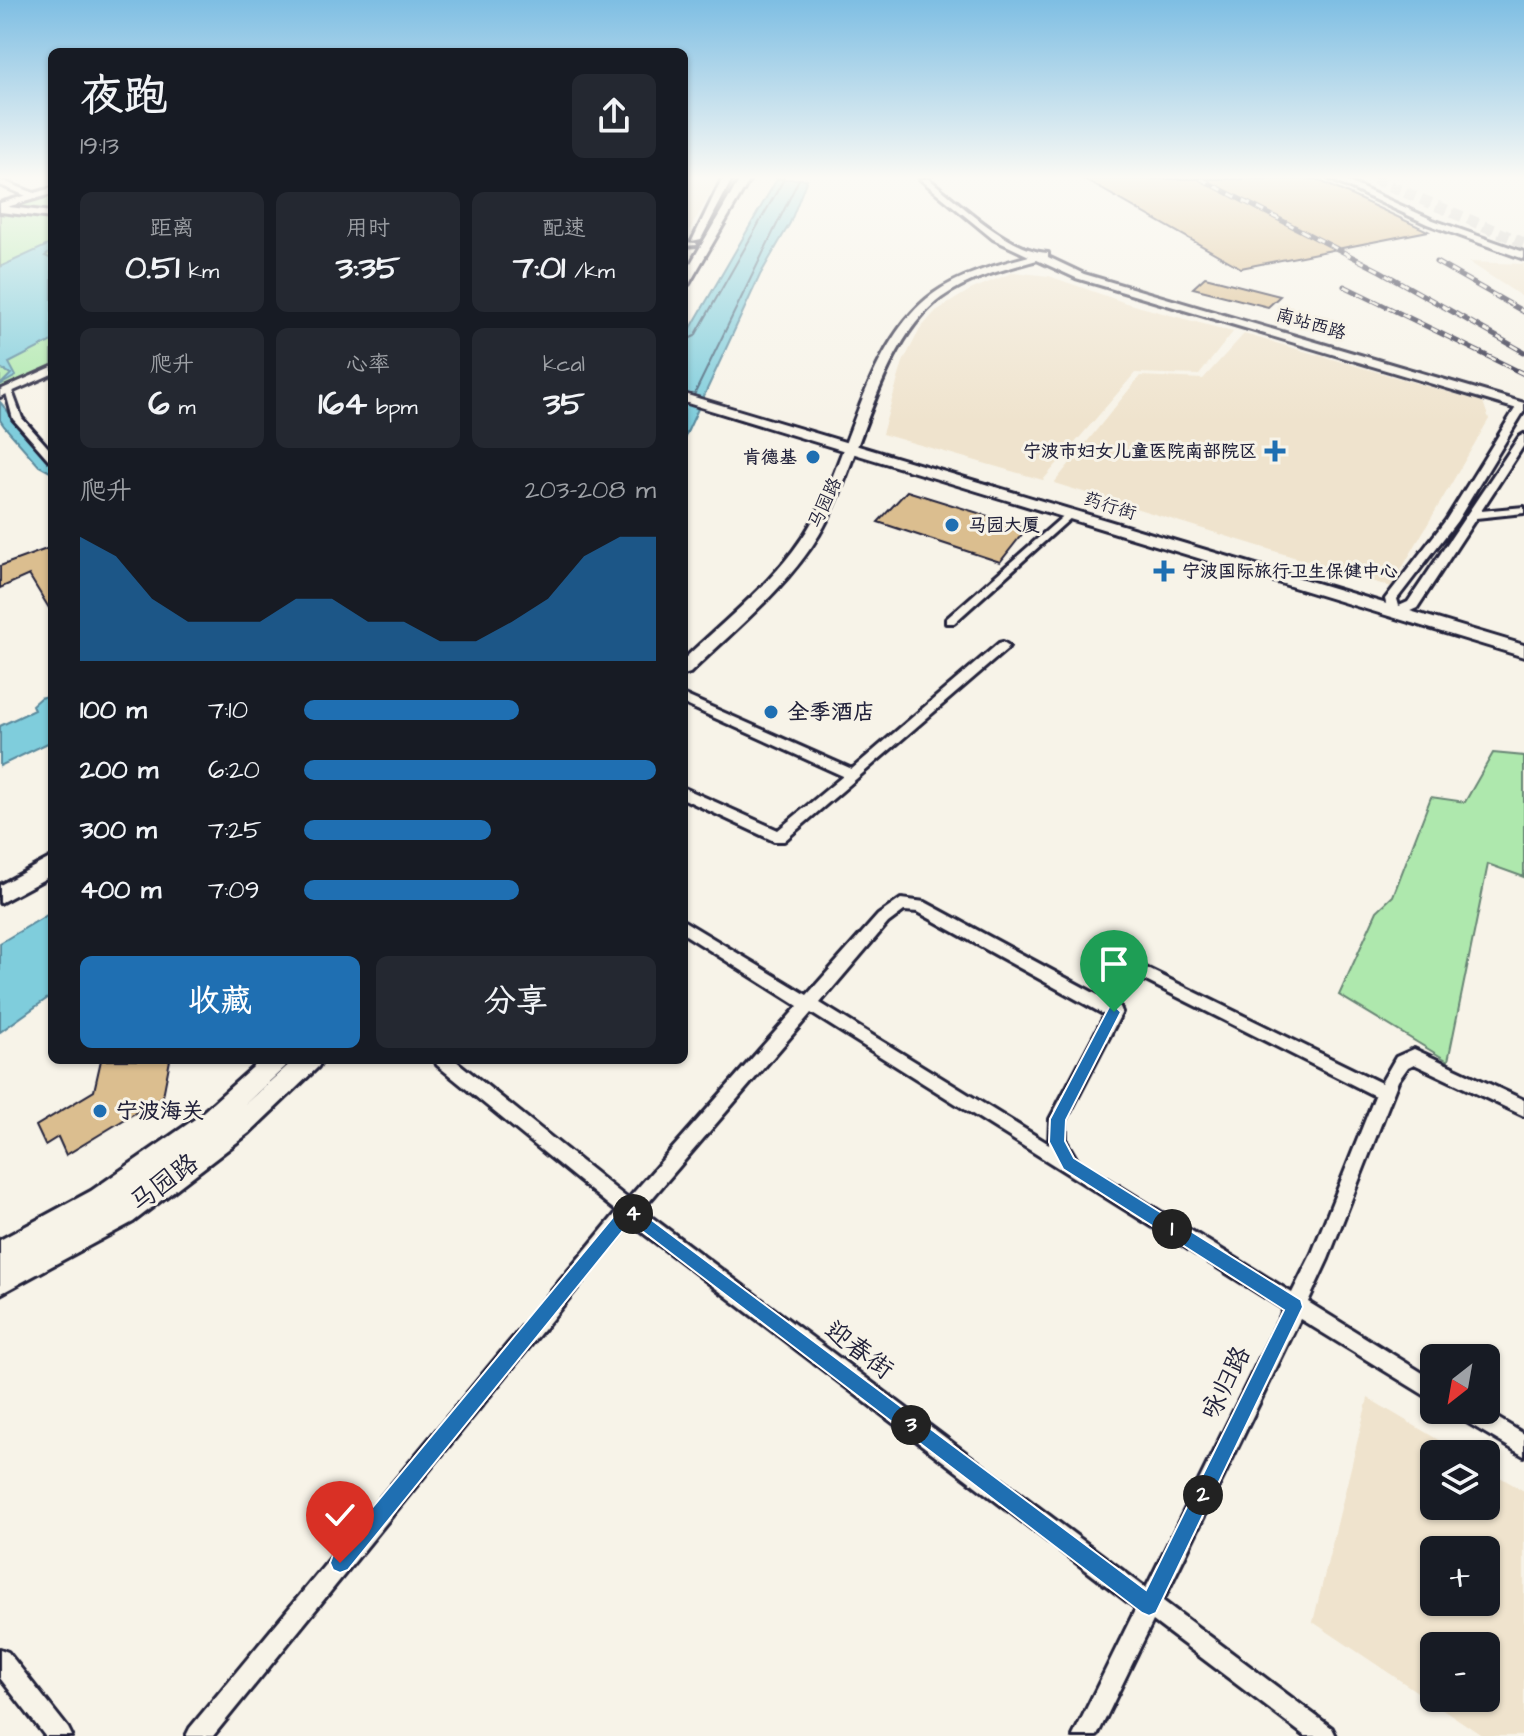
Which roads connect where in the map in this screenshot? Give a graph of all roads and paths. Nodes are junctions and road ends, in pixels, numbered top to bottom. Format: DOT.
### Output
graph roads {
  1 [pos="1021,260"];
  2 [pos="1054,260"];
  3 [pos="1059,260"];
  4 [pos="1296,326"];
  5 [pos="48,372"];
  6 [pos="1489,382"];
  7 [pos="688,392"];
  8 [pos="3,393"];
  9 [pos="688,399"];
  10 [pos="1523,406"];
  11 [pos="725,407"];
  12 [pos="1524,437"];
  13 [pos="852,444"];
  14 [pos="48,453"];
  15 [pos="1524,497"];
  16 [pos="1484,501"];
  17 [pos="1524,510"];
  18 [pos="1069,514"];
  19 [pos="1476,515"];
  20 [pos="1413,605"];
  21 [pos="1393,606"];
  22 [pos="950,621"];
  23 [pos="1519,644"];
  24 [pos="1003,646"];
  25 [pos="688,665"];
  26 [pos="688,701"];
  27 [pos="853,775"];
  28 [pos="688,795"];
  29 [pos="48,867"];
  30 [pos="0,895"];
  31 [pos="688,929"];
  32 [pos="1139,971"];
  33 [pos="811,1004"];
  34 [pos="273,1064"];
  35 [pos="306,1064"];
  36 [pos="448,1064"];
  37 [pos="1385,1093"];
  38 [pos="1524,1108"];
  39 [pos="1069,1163"];
  40 [pos="629,1211"];
  41 [pos="0,1254"];
  42 [pos="0,1281"];
  43 [pos="1295,1307"];
  44 [pos="1420,1383"];
  45 [pos="1488,1424"];
  46 [pos="1524,1446"];
  47 [pos="1149,1605"];
  48 [pos="0,1660"];
  49 [pos="60,1736"];
  50 [pos="198,1736"];
  51 [pos="1085,1736"];
  52 [pos="1324,1736"];
  1 -- 13 [label="main road, 马园路"];
  2 -- 10 [label="main road, 南站西路"];
  3 -- 4 [label="main road, 南站西路"];
  5 -- 8 [label="street"];
  6 -- 10 [label="main road"];
  7 -- 11 [label="main road, 药行街"];
  8 -- 14 [label="street"];
  9 -- 11 [label="main road, 药行街"];
  10 -- 21 [label="street"];
  11 -- 13 [label="main road, 药行街"];
  12 -- 16 [label="street"];
  13 -- 18 [label="main road, 药行街"];
  13 -- 21 [label="main road, 药行街"];
  13 -- 25 [label="main road, 马园路"];
  15 -- 16 [label="street"];
  16 -- 19 [label="street"];
  17 -- 19 [label="street"];
  18 -- 21 [label="main road, 药行街"];
  18 -- 22 [label="street"];
  19 -- 20 [label="street"];
  20 -- 21 [label="main road, 药行街"];
  20 -- 23 [label="main road, 药行街"];
  21 -- 23 [label="main road, 药行街"];
  24 -- 27 [label="street"];
  26 -- 27 [label="street"];
  27 -- 28 [label="street"];
  29 -- 30 [label="main road"];
  31 -- 33 [label="street"];
  32 -- 37 [label="street"];
  33 -- 39 [label="street"];
  33 -- 39 [label="street"];
  33 -- 40 [label="street"];
  34 -- 41 [label="main road, 马园路"];
  35 -- 42 [label="main road, 马园路"];
  36 -- 40 [label="street, 迎春街"];
  37 -- 38 [label="street, 咏归路"];
  37 -- 43 [label="street, 咏归路"];
  39 -- 43 [label="street"];
  40 -- 47 [label="street, 迎春街"];
  40 -- 50 [label="street"];
  43 -- 44 [label="street"];
  43 -- 47 [label="street, 咏归路"];
  45 -- 46 [label="street"];
  47 -- 51 [label="street, 咏归路"];
  47 -- 52 [label="street, 迎春街"];
  48 -- 49 [label="street"];
}
